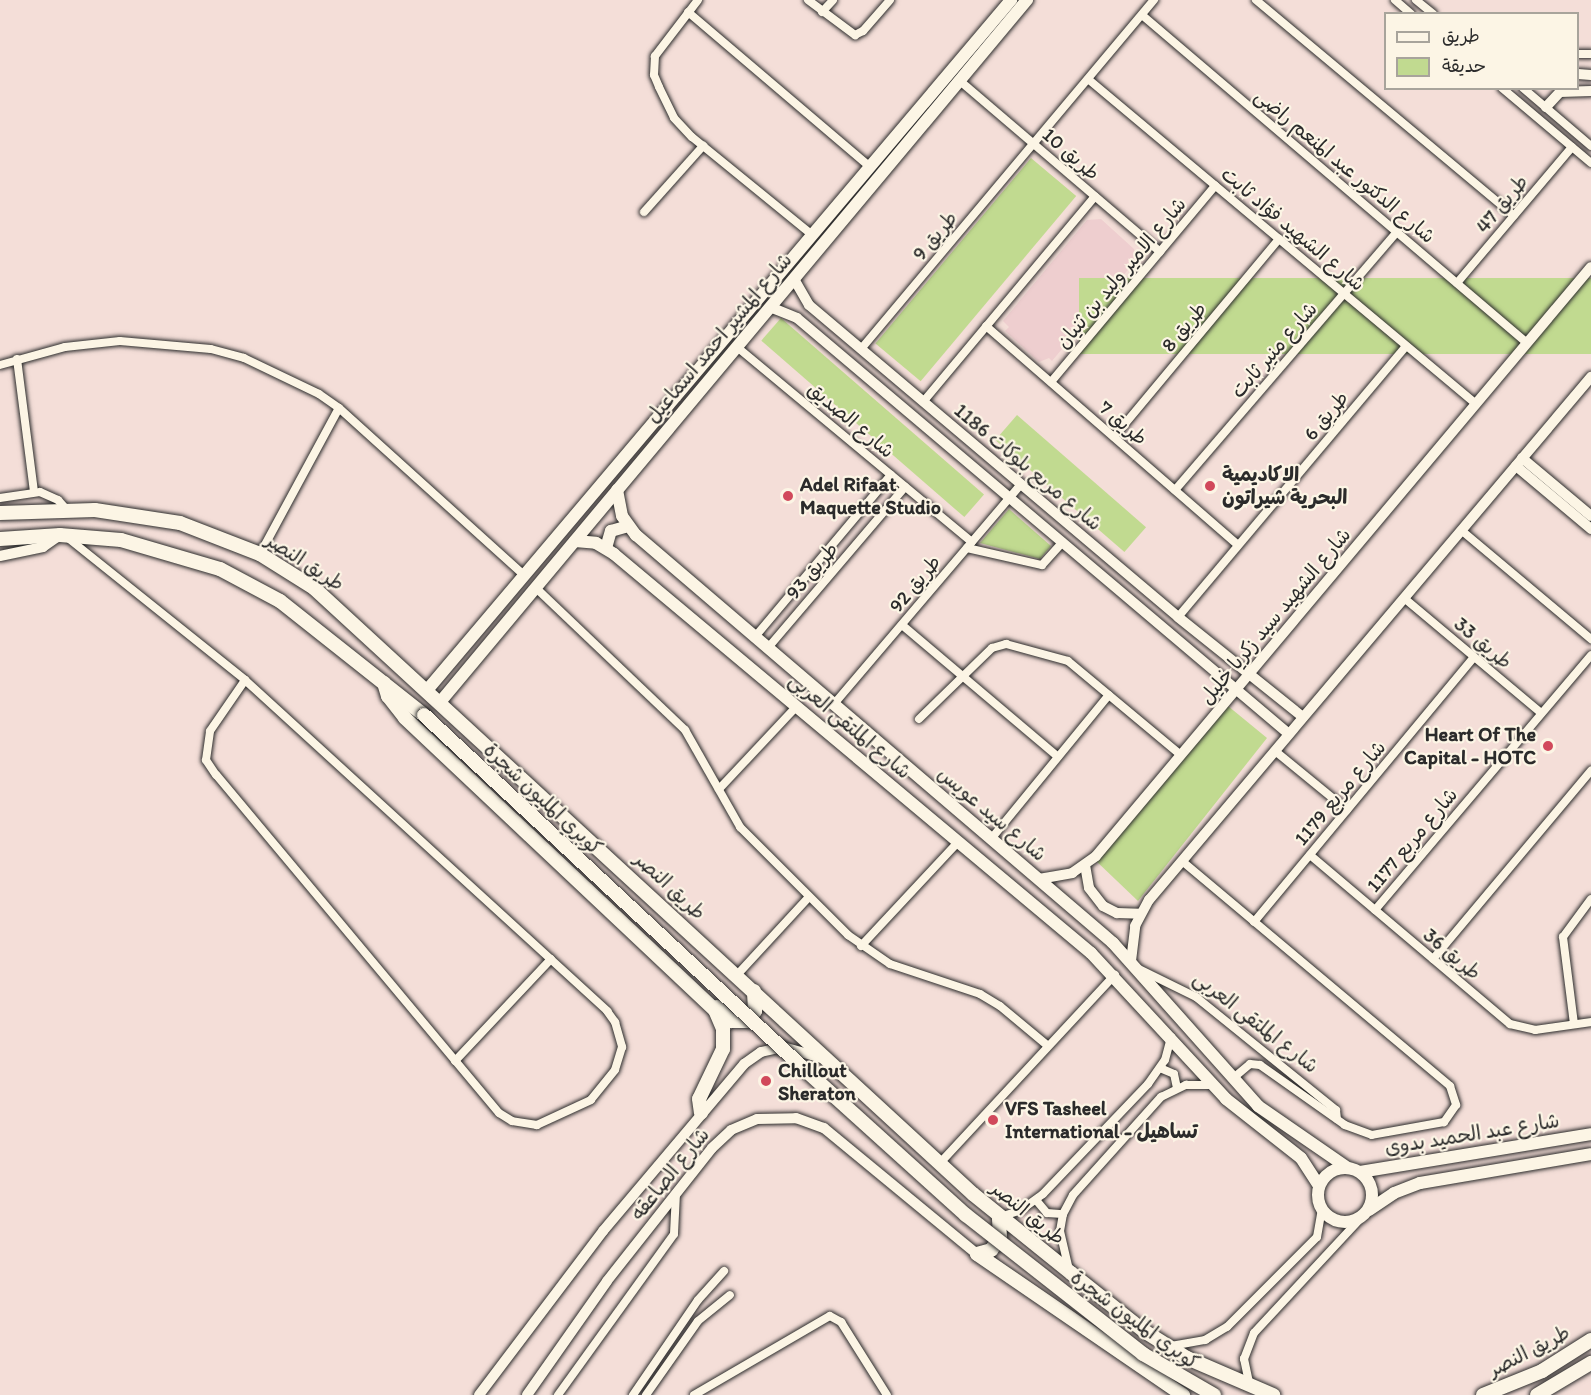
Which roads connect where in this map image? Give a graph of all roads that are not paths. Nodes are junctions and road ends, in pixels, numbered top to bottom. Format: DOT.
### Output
graph roads {
  1 [pos="698,0"];
  2 [pos="808,0"];
  3 [pos="833,0"];
  4 [pos="890,0"];
  5 [pos="1011,0"];
  6 [pos="1027,0"];
  7 [pos="1154,0"];
  8 [pos="1256,0"];
  9 [pos="1395,0"];
  10 [pos="1416,0"];
  11 [pos="688,12"];
  12 [pos="822,12"];
  13 [pos="1409,12"];
  14 [pos="1431,12"];
  15 [pos="1142,15"];
  16 [pos="1088,79"];
  17 [pos="960,81"];
  18 [pos="1504,90"];
  19 [pos="1525,90"];
  20 [pos="1591,91"];
  21 [pos="1554,92"];
  22 [pos="1546,107"];
  23 [pos="1034,144"];
  24 [pos="703,146"];
  25 [pos="1572,147"];
  26 [pos="1591,147"];
  27 [pos="1591,163"];
  28 [pos="870,166"];
  29 [pos="1215,186"];
  30 [pos="1095,196"];
  31 [pos="644,212"];
  32 [pos="1514,216"];
  33 [pos="1397,232"];
  34 [pos="812,235"];
  35 [pos="1279,239"];
  36 [pos="1160,252"];
  37 [pos="1591,267"];
  38 [pos="794,279"];
  39 [pos="1457,283"];
  40 [pos="1344,294"];
  41 [pos="770,307"];
  42 [pos="986,326"];
  43 [pos="1527,343"];
  44 [pos="1406,346"];
  45 [pos="737,347"];
  46 [pos="861,349"];
  47 [pos="17,359"];
  48 [pos="0,365"];
  49 [pos="1591,377"];
  50 [pos="1051,382"];
  51 [pos="919,398"];
  52 [pos="671,404"];
  53 [pos="1476,404"];
  54 [pos="339,408"];
  55 [pos="904,408"];
  56 [pos="933,410"];
  57 [pos="681,413"];
  58 [pos="922,423"];
  59 [pos="1114,437"];
  60 [pos="1519,462"];
  61 [pos="891,475"];
  62 [pos="1021,484"];
  63 [pos="905,487"];
  64 [pos="617,490"];
  65 [pos="1175,490"];
  66 [pos="34,492"];
  67 [pos="1010,497"];
  68 [pos="0,498"];
  69 [pos="66,509"];
  70 [pos="0,513"];
  71 [pos="1590,520"];
  72 [pos="628,526"];
  73 [pos="1461,530"];
  74 [pos="62,535"];
  75 [pos="0,539"];
  76 [pos="575,541"];
  77 [pos="1063,542"];
  78 [pos="969,545"];
  79 [pos="1238,545"];
  80 [pos="606,548"];
  81 [pos="260,554"];
  82 [pos="0,556"];
  83 [pos="525,576"];
  84 [pos="536,588"];
  85 [pos="1404,598"];
  86 [pos="1178,617"];
  87 [pos="902,625"];
  88 [pos="754,638"];
  89 [pos="1591,639"];
  90 [pos="767,649"];
  91 [pos="1591,655"];
  92 [pos="1474,657"];
  93 [pos="448,666"];
  94 [pos="1251,673"];
  95 [pos="963,676"];
  96 [pos="461,677"];
  97 [pos="245,680"];
  98 [pos="384,682"];
  99 [pos="428,689"];
  100 [pos="1237,689"];
  101 [pos="1109,695"];
  102 [pos="441,701"];
  103 [pos="834,705"];
  104 [pos="797,706"];
  105 [pos="1541,713"];
  106 [pos="1303,717"];
  107 [pos="919,719"];
  108 [pos="1288,734"];
  109 [pos="1275,751"];
  110 [pos="1181,755"];
  111 [pos="1058,757"];
  112 [pos="1591,771"];
  113 [pos="719,789"];
  114 [pos="1347,810"];
  115 [pos="991,839"];
  116 [pos="958,842"];
  117 [pos="1310,855"];
  118 [pos="1182,861"];
  119 [pos="1085,865"];
  120 [pos="1039,879"];
  121 [pos="808,898"];
  122 [pos="1591,898"];
  123 [pos="1375,910"];
  124 [pos="1140,914"];
  125 [pos="1254,922"];
  126 [pos="861,946"];
  127 [pos="551,958"];
  128 [pos="1433,959"];
  129 [pos="1135,965"];
  130 [pos="737,975"];
  131 [pos="1115,975"];
  132 [pos="754,991"];
  133 [pos="707,1002"];
  134 [pos="1591,1022"];
  135 [pos="1574,1024"];
  136 [pos="1171,1037"];
  137 [pos="1048,1046"];
  138 [pos="455,1061"];
  139 [pos="830,1061"];
  140 [pos="1160,1068"];
  141 [pos="1232,1079"];
  142 [pos="1214,1085"];
  143 [pos="1178,1088"];
  144 [pos="701,1113"];
  145 [pos="1337,1119"];
  146 [pos="1591,1134"];
  147 [pos="1327,1154"];
  148 [pos="1591,1154"];
  149 [pos="940,1163"];
  150 [pos="1308,1166"];
  151 [pos="1354,1170"];
  152 [pos="1319,1186"];
  153 [pos="676,1193"];
  154 [pos="1036,1200"];
  155 [pos="1322,1210"];
  156 [pos="1063,1214"];
  157 [pos="1364,1214"];
  158 [pos="999,1217"];
  159 [pos="978,1254"];
  160 [pos="724,1271"];
  161 [pos="1071,1273"];
  162 [pos="730,1295"];
  163 [pos="1591,1340"];
  164 [pos="1167,1346"];
  165 [pos="1591,1364"];
  166 [pos="1250,1387"];
  167 [pos="478,1395"];
  168 [pos="527,1395"];
  169 [pos="558,1395"];
  170 [pos="633,1395"];
  171 [pos="646,1395"];
  172 [pos="694,1395"];
  173 [pos="887,1395"];
  174 [pos="1183,1395"];
  175 [pos="1214,1395"];
  176 [pos="1272,1395"];
  177 [pos="1483,1395"];
  178 [pos="1537,1395"];
  1 -- 11 [label="street"];
  2 -- 12 [label="street"];
  3 -- 12 [label="street"];
  4 -- 12 [label="street"];
  5 -- 28 [label="main road, شارع المشير احمد اسماعيل"];
  6 -- 17 [label="main road, شارع المشير احمد اسماعيل"];
  7 -- 15 [label="street, طريق 9"];
  8 -- 32 [label="street"];
  9 -- 13 [label="street"];
  10 -- 14 [label="street"];
  11 -- 24 [label="street"];
  11 -- 28 [label="street"];
  15 -- 16 [label="street, طريق 9"];
  15 -- 33 [label="street, شارع الدكتور عبد المنعم راضى"];
  16 -- 23 [label="street, طريق 9"];
  16 -- 29 [label="street, شارع الشهيد فؤاد ثابت"];
  17 -- 23 [label="street, طريق 10"];
  17 -- 38 [label="main road, شارع المشير احمد اسماعيل"];
  18 -- 25 [label="street"];
  19 -- 22 [label="street"];
  20 -- 21 [label="street"];
  21 -- 22 [label="street"];
  22 -- 26 [label="street"];
  23 -- 30 [label="street, طريق 10"];
  23 -- 46 [label="street, طريق 9"];
  24 -- 31 [label="street"];
  24 -- 34 [label="street"];
  25 -- 27 [label="street"];
  25 -- 32 [label="street, طريق 47"];
  28 -- 34 [label="main road, شارع المشير احمد اسماعيل"];
  29 -- 35 [label="street, شارع الشهيد فؤاد ثابت"];
  29 -- 36 [label="street, شارع الامير وليد بن ثنيان"];
  30 -- 36 [label="street, طريق 10"];
  30 -- 42 [label="street"];
  32 -- 39 [label="street, طريق 47"];
  33 -- 39 [label="street, شارع الدكتور عبد المنعم راضى"];
  33 -- 40 [label="street, شارع منير ثابت"];
  34 -- 52 [label="main road, شارع المشير احمد اسماعيل"];
  35 -- 40 [label="street, شارع الشهيد فؤاد ثابت"];
  35 -- 59 [label="street, طريق 8"];
  36 -- 50 [label="street, شارع الامير وليد بن ثنيان"];
  37 -- 43 [label="street, شارع الشهيد سيد زكريا خليل"];
  38 -- 41 [label="main road, شارع المشير احمد اسماعيل"];
  38 -- 46 [label="street, شارع مربع بلوكات 1186"];
  39 -- 43 [label="street, شارع الدكتور عبد المنعم راضى"];
  40 -- 44 [label="street, شارع الشهيد فؤاد ثابت"];
  40 -- 65 [label="street, شارع منير ثابت"];
  41 -- 45 [label="main road, شارع المشير احمد اسماعيل"];
  41 -- 55 [label="street, شارع مربع بلوكات 1186"];
  42 -- 50 [label="street, طريق 7"];
  42 -- 51 [label="street"];
  43 -- 53 [label="street, شارع الشهيد سيد زكريا خليل"];
  44 -- 53 [label="street, شارع الشهيد فؤاد ثابت"];
  44 -- 79 [label="street, طريق 6"];
  45 -- 57 [label="main road, شارع المشير احمد اسماعيل"];
  45 -- 61 [label="street, شارع الصديق"];
  46 -- 51 [label="street, شارع مربع بلوكات 1186"];
  47 -- 48 [label="street"];
  47 -- 54 [label="street"];
  47 -- 66 [label="street"];
  49 -- 60 [label="street"];
  50 -- 59 [label="street, طريق 7"];
  51 -- 55 [label="street"];
  51 -- 56 [label="street, شارع مربع بلوكات 1186"];
  52 -- 57 [label="main road"];
  52 -- 83 [label="main road, شارع المشير احمد اسماعيل"];
  53 -- 94 [label="street, شارع الشهيد سيد زكريا خليل"];
  54 -- 81 [label="street"];
  54 -- 83 [label="street"];
  55 -- 58 [label="street, شارع مربع بلوكات 1186"];
  56 -- 58 [label="street"];
  56 -- 62 [label="street, شارع مربع بلوكات 1186"];
  57 -- 64 [label="main road, شارع المشير احمد اسماعيل"];
  58 -- 67 [label="street, شارع مربع بلوكات 1186"];
  59 -- 65 [label="street, طريق 7"];
  60 -- 71 [label="street"];
  60 -- 73 [label="street"];
  61 -- 63 [label="street, شارع الصديق"];
  61 -- 88 [label="street, طريق 93"];
  62 -- 67 [label="street, طريق 92"];
  62 -- 86 [label="street, شارع مربع بلوكات 1186"];
  63 -- 78 [label="street, شارع الصديق"];
  63 -- 90 [label="street, طريق 93"];
  64 -- 72 [label="main road, شارع سيد عويس"];
  64 -- 76 [label="main road, شارع المشير احمد اسماعيل"];
  65 -- 79 [label="street, طريق 7"];
  66 -- 68 [label="street"];
  66 -- 69 [label="street"];
  67 -- 77 [label="street, شارع مربع بلوكات 1186"];
  67 -- 78 [label="street, طريق 92"];
  69 -- 70 [label="main road, طريق النصر"];
  69 -- 81 [label="main road, طريق النصر"];
  72 -- 80 [label="main road"];
  72 -- 88 [label="main road, شارع سيد عويس"];
  73 -- 85 [label="street"];
  73 -- 89 [label="street"];
  74 -- 75 [label="main road"];
  74 -- 82 [label="street"];
  74 -- 97 [label="street"];
  74 -- 98 [label="main road"];
  76 -- 80 [label="main road, شارع الملتقى العربى"];
  76 -- 84 [label="main road, شارع المشير احمد اسماعيل"];
  77 -- 78 [label="street"];
  77 -- 100 [label="street, شارع مربع بلوكات 1186"];
  78 -- 87 [label="street, طريق 92"];
  79 -- 86 [label="street, طريق 6"];
  80 -- 104 [label="main road, شارع الملتقى العربى"];
  81 -- 99 [label="main road, طريق النصر"];
  83 -- 93 [label="main road, شارع المشير احمد اسماعيل"];
  84 -- 96 [label="main road, شارع المشير احمد اسماعيل"];
  84 -- 113 [label="street"];
  85 -- 92 [label="street, طريق 33"];
  85 -- 106 [label="street"];
  86 -- 94 [label="street, شارع مربع بلوكات 1186"];
  87 -- 95 [label="street"];
  87 -- 103 [label="street, طريق 92"];
  88 -- 90 [label="main road, شارع سيد عويس"];
  90 -- 103 [label="main road, شارع سيد عويس"];
  91 -- 105 [label="street, شارع مربع 1177"];
  92 -- 105 [label="street, طريق 33"];
  92 -- 114 [label="street, شارع مربع 1179"];
  93 -- 96 [label="main road"];
  93 -- 99 [label="main road, شارع المشير احمد اسماعيل"];
  94 -- 100 [label="street, شارع الشهيد سيد زكريا خليل"];
  94 -- 106 [label="street, شارع مربع بلوكات 1186"];
  95 -- 101 [label="street"];
  95 -- 107 [label="street"];
  95 -- 111 [label="street"];
  96 -- 102 [label="main road, شارع المشير احمد اسماعيل"];
  97 -- 127 [label="street"];
  97 -- 138 [label="street"];
  98 -- 133 [label="main road"];
  98 -- 175 [label="main road, كوبري المليون شجرة, bridge"];
  99 -- 102 [label="main road, طريق النصر"];
  100 -- 108 [label="street, شارع مربع بلوكات 1186"];
  100 -- 110 [label="street, شارع الشهيد سيد زكريا خليل"];
  101 -- 110 [label="street"];
  101 -- 111 [label="street"];
  102 -- 130 [label="main road, طريق النصر"];
  103 -- 115 [label="main road, شارع سيد عويس"];
  104 -- 113 [label="street"];
  104 -- 116 [label="main road, شارع الملتقى العربى"];
  105 -- 123 [label="street, شارع مربع 1177"];
  106 -- 108 [label="street"];
  108 -- 109 [label="street"];
  109 -- 114 [label="street"];
  109 -- 118 [label="street"];
  110 -- 119 [label="street, شارع الشهيد سيد زكريا خليل"];
  111 -- 115 [label="street"];
  112 -- 128 [label="street"];
  113 -- 121 [label="street"];
  114 -- 117 [label="street, شارع مربع 1179"];
  115 -- 120 [label="main road, شارع سيد عويس"];
  116 -- 126 [label="street"];
  116 -- 131 [label="main road, شارع الملتقى العربى"];
  117 -- 123 [label="street, طريق 36"];
  117 -- 125 [label="street, شارع مربع 1179"];
  118 -- 124 [label="street"];
  118 -- 125 [label="street"];
  119 -- 120 [label="street, شارع الشهيد سيد زكريا خليل"];
  119 -- 124 [label="street"];
  120 -- 129 [label="main road, شارع سيد عويس"];
  121 -- 126 [label="street"];
  121 -- 130 [label="street"];
  122 -- 135 [label="street"];
  123 -- 128 [label="street, طريق 36"];
  124 -- 129 [label="street"];
  125 -- 145 [label="street"];
  126 -- 137 [label="street"];
  127 -- 138 [label="street"];
  127 -- 138 [label="street"];
  128 -- 135 [label="street, طريق 36"];
  129 -- 141 [label="main road, شارع سيد عويس"];
  129 -- 145 [label="street, شارع الملتقى العربى"];
  130 -- 132 [label="main road, طريق النصر"];
  131 -- 136 [label="main road, شارع الملتقى العربى"];
  131 -- 137 [label="street"];
  132 -- 133 [label="main road"];
  132 -- 139 [label="main road, طريق النصر"];
  133 -- 144 [label="main road"];
  134 -- 135 [label="street, طريق 36"];
  136 -- 140 [label="street"];
  136 -- 142 [label="main road, شارع الملتقى العربى"];
  137 -- 149 [label="street"];
  139 -- 144 [label="street, شارع الصاعقه"];
  139 -- 149 [label="main road, طريق النصر"];
  140 -- 143 [label="street"];
  140 -- 154 [label="street"];
  141 -- 145 [label="street"];
  141 -- 147 [label="main road, شارع سيد عويس"];
  142 -- 143 [label="street"];
  142 -- 150 [label="main road, شارع الملتقى العربى"];
  143 -- 156 [label="street"];
  144 -- 167 [label="street, شارع الصاعقه"];
  146 -- 151 [label="main road, شارع عبد الحميد بدوى"];
  147 -- 150 [label="main road"];
  147 -- 151 [label="main road, شارع سيد عويس"];
  148 -- 157 [label="main road, شارع عبد الحميد بدوى"];
  149 -- 158 [label="main road, طريق النصر"];
  150 -- 152 [label="main road, شارع الملتقى العربى"];
  151 -- 152 [label="main road"];
  151 -- 157 [label="main road"];
  152 -- 155 [label="main road"];
  153 -- 159 [label="street, شارع الصاعقه"];
  153 -- 168 [label="street, شارع الصاعقه"];
  153 -- 169 [label="street"];
  154 -- 156 [label="street"];
  154 -- 158 [label="street"];
  155 -- 157 [label="main road"];
  155 -- 164 [label="street"];
  156 -- 161 [label="street"];
  157 -- 166 [label="street"];
  158 -- 159 [label="main road"];
  158 -- 161 [label="main road, طريق النصر"];
  159 -- 174 [label="main road"];
  160 -- 170 [label="street"];
  161 -- 164 [label="main road, طريق النصر"];
  162 -- 171 [label="street"];
  163 -- 177 [label="main road, طريق النصر"];
  164 -- 166 [label="main road, طريق النصر"];
  165 -- 178 [label="main road, طريق النصر"];
  166 -- 176 [label="main road, طريق النصر"];
  172 -- 173 [label="street"];
}
